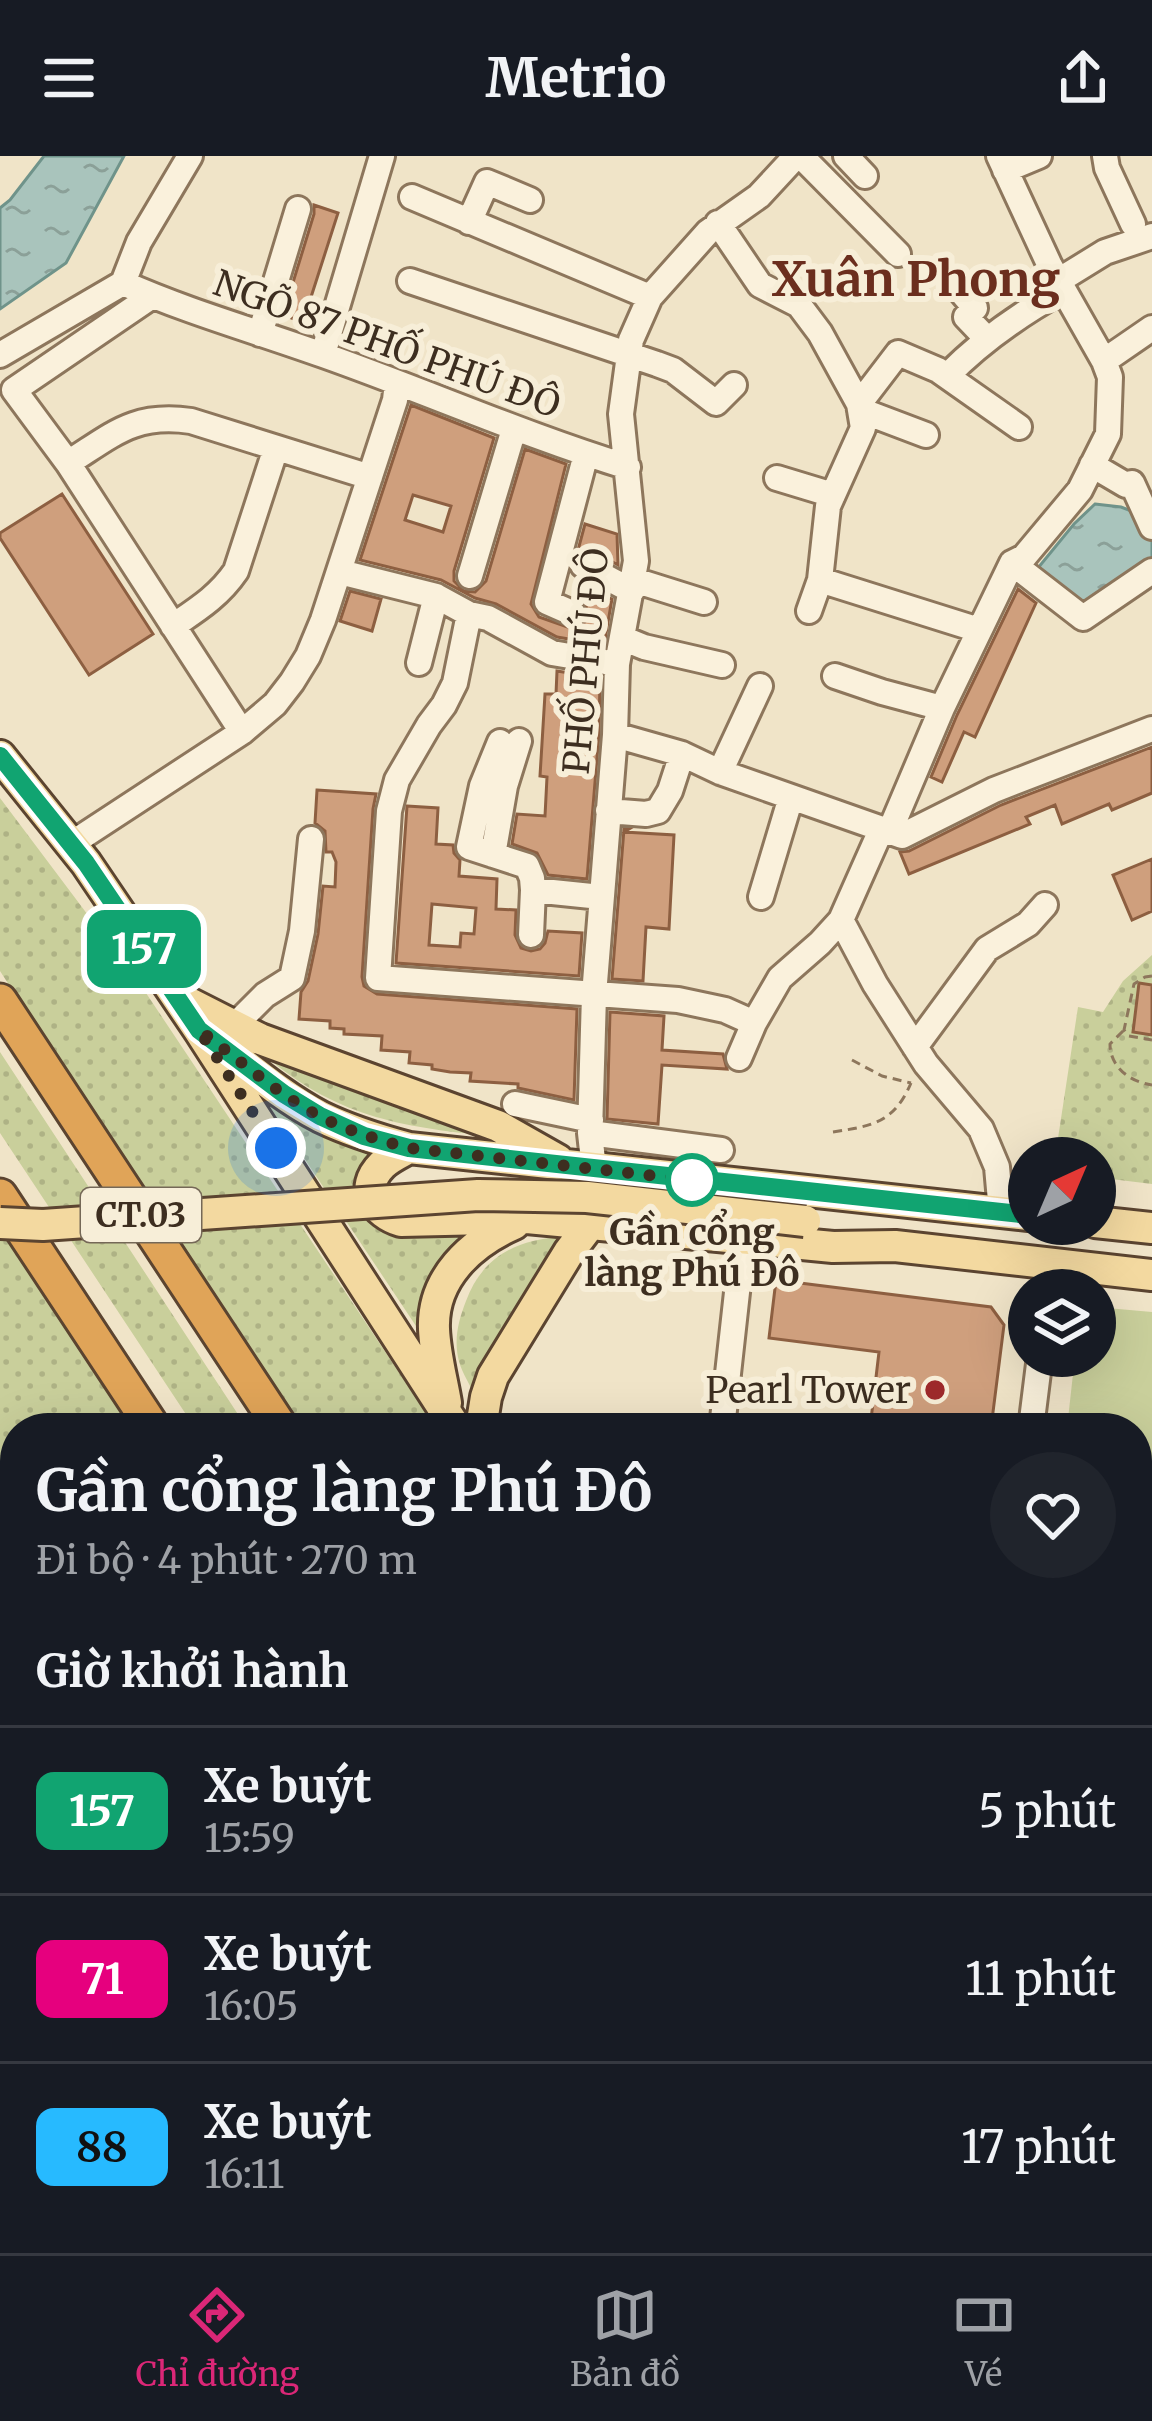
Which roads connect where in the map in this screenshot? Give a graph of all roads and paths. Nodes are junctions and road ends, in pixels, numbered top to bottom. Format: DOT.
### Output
graph roads {
  1 [pos="190,156"];
  2 [pos="382,156"];
  3 [pos="799,156"];
  4 [pos="846,156"];
  5 [pos="1039,156"];
  6 [pos="1105,156"];
  7 [pos="1002,163"];
  8 [pos="865,176"];
  9 [pos="412,197"];
  10 [pos="530,200"];
  11 [pos="298,209"];
  12 [pos="470,221"];
  13 [pos="718,223"];
  14 [pos="1143,230"];
  15 [pos="898,254"];
  16 [pos="410,281"];
  17 [pos="123,283"];
  18 [pos="1061,286"];
  19 [pos="958,288"];
  20 [pos="152,296"];
  21 [pos="650,297"];
  22 [pos="260,334"];
  23 [pos="1143,334"];
  24 [pos="986,339"];
  25 [pos="322,354"];
  26 [pos="0,355"];
  27 [pos="629,356"];
  28 [pos="1152,360"];
  29 [pos="1104,361"];
  30 [pos="946,376"];
  31 [pos="397,383"];
  32 [pos="734,385"];
  33 [pos="860,407"];
  34 [pos="1019,427"];
  35 [pos="514,429"];
  36 [pos="926,435"];
  37 [pos="276,448"];
  38 [pos="586,454"];
  39 [pos="68,463"];
  40 [pos="1152,464"];
  41 [pos="1093,465"];
  42 [pos="628,467"];
  43 [pos="370,477"];
  44 [pos="777,478"];
  45 [pos="1132,484"];
  46 [pos="833,495"];
  47 [pos="1152,526"];
  48 [pos="1012,562"];
  49 [pos="583,565"];
  50 [pos="1152,571"];
  51 [pos="348,574"];
  52 [pos="470,575"];
  53 [pos="820,580"];
  54 [pos="633,585"];
  55 [pos="436,596"];
  56 [pos="704,602"];
  57 [pos="809,610"];
  58 [pos="572,613"];
  59 [pos="469,614"];
  60 [pos="173,626"];
  61 [pos="979,630"];
  62 [pos="620,651"];
  63 [pos="418,663"];
  64 [pos="722,665"];
  65 [pos="836,676"];
  66 [pos="760,686"];
  67 [pos="942,708"];
  68 [pos="1152,729"];
  69 [pos="242,732"];
  70 [pos="615,735"];
  71 [pos="510,742"];
  72 [pos="682,754"];
  73 [pos="0,756"];
  74 [pos="720,772"];
  75 [pos="791,797"];
  76 [pos="608,811"];
  77 [pos="885,831"];
  78 [pos="311,839"];
  79 [pos="71,844"];
  80 [pos="533,890"];
  81 [pos="602,897"];
  82 [pos="761,897"];
  83 [pos="1045,905"];
  84 [pos="841,920"];
  85 [pos="531,935"];
  86 [pos="1152,976"];
  87 [pos="176,995"];
  88 [pos="594,995"];
  89 [pos="0,1001"];
  90 [pos="754,1024"];
  91 [pos="233,1027"];
  92 [pos="199,1030"];
  93 [pos="1124,1030"];
  94 [pos="1152,1040"];
  95 [pos="915,1047"];
  96 [pos="739,1058"];
  97 [pos="852,1060"];
  98 [pos="923,1078"];
  99 [pos="1152,1085"];
  100 [pos="515,1104"];
  101 [pos="591,1126"];
  102 [pos="833,1132"];
  103 [pos="409,1148"];
  104 [pos="721,1150"];
  105 [pos="581,1167"];
  106 [pos="1008,1195"];
  107 [pos="0,1196"];
  108 [pos="1008,1212"];
  109 [pos="527,1218"];
  110 [pos="0,1223"];
  111 [pos="591,1223"];
  112 [pos="1116,1224"];
  113 [pos="1152,1228"];
  114 [pos="743,1238"];
  115 [pos="895,1246"];
  116 [pos="1009,1269"];
  117 [pos="1152,1275"];
  118 [pos="1116,1276"];
  119 [pos="1037,1377"];
  120 [pos="143,1413"];
  121 [pos="271,1413"];
  122 [pos="446,1413"];
  123 [pos="450,1413"];
  124 [pos="485,1413"];
  125 [pos="724,1413"];
  126 [pos="1033,1413"];
  1 -- 17 [label="street"];
  2 -- 25 [label="street"];
  3 -- 13 [label="street, PHỐ PHÚ ĐÔ"];
  3 -- 15 [label="street"];
  4 -- 8 [label="street"];
  5 -- 7 [label="street"];
  6 -- 14 [label="street"];
  7 -- 18 [label="street"];
  9 -- 12 [label="street"];
  10 -- 12 [label="street"];
  11 -- 22 [label="street"];
  12 -- 21 [label="street"];
  13 -- 21 [label="street, PHỐ PHÚ ĐÔ"];
  13 -- 33 [label="street"];
  14 -- 18 [label="street"];
  16 -- 27 [label="street"];
  17 -- 20 [label="street, NGÕ 87 PHỐ PHÚ ĐÔ"];
  17 -- 26 [label="street"];
  18 -- 24 [label="street"];
  18 -- 29 [label="street"];
  19 -- 24 [label="street"];
  20 -- 22 [label="street, NGÕ 87 PHỐ PHÚ ĐÔ"];
  20 -- 39 [label="street"];
  21 -- 27 [label="street, PHỐ PHÚ ĐÔ"];
  22 -- 25 [label="street, NGÕ 87 PHỐ PHÚ ĐÔ"];
  23 -- 28 [label="street"];
  23 -- 29 [label="street"];
  24 -- 30 [label="street"];
  25 -- 31 [label="street, NGÕ 87 PHỐ PHÚ ĐÔ"];
  27 -- 32 [label="street"];
  27 -- 42 [label="street, PHỐ PHÚ ĐÔ"];
  29 -- 41 [label="street"];
  30 -- 33 [label="street"];
  30 -- 34 [label="street"];
  31 -- 35 [label="street, NGÕ 87 PHỐ PHÚ ĐÔ"];
  31 -- 43 [label="street"];
  33 -- 36 [label="street"];
  33 -- 46 [label="street"];
  35 -- 38 [label="street, NGÕ 87 PHỐ PHÚ ĐÔ"];
  35 -- 52 [label="street"];
  37 -- 39 [label="street"];
  37 -- 43 [label="street"];
  37 -- 60 [label="street"];
  38 -- 42 [label="street, NGÕ 87 PHỐ PHÚ ĐÔ"];
  38 -- 58 [label="street"];
  39 -- 60 [label="street"];
  40 -- 45 [label="street"];
  41 -- 45 [label="street"];
  41 -- 48 [label="street"];
  42 -- 54 [label="street, PHỐ PHÚ ĐÔ"];
  43 -- 69 [label="street"];
  44 -- 46 [label="street"];
  45 -- 47 [label="street"];
  46 -- 53 [label="street"];
  48 -- 50 [label="street"];
  48 -- 61 [label="street"];
  49 -- 54 [label="street"];
  51 -- 55 [label="street"];
  53 -- 57 [label="street"];
  53 -- 61 [label="street"];
  54 -- 56 [label="street"];
  54 -- 62 [label="street, PHỐ PHÚ ĐÔ"];
  55 -- 59 [label="street"];
  55 -- 63 [label="street"];
  59 -- 62 [label="street"];
  59 -- 88 [label="street"];
  60 -- 69 [label="street"];
  61 -- 67 [label="street"];
  62 -- 64 [label="street"];
  62 -- 70 [label="street, PHỐ PHÚ ĐÔ"];
  65 -- 67 [label="street"];
  66 -- 74 [label="street"];
  67 -- 77 [label="street"];
  68 -- 77 [label="street"];
  69 -- 79 [label="street"];
  70 -- 72 [label="street"];
  70 -- 76 [label="street, PHỐ PHÚ ĐÔ"];
  71 -- 80 [label="street"];
  72 -- 74 [label="street"];
  72 -- 76 [label="street"];
  73 -- 79 [label="main road"];
  74 -- 75 [label="street"];
  75 -- 77 [label="street"];
  75 -- 82 [label="street"];
  76 -- 81 [label="street, PHỐ PHÚ ĐÔ"];
  77 -- 84 [label="street"];
  78 -- 91 [label="street"];
  79 -- 87 [label="main road"];
  80 -- 81 [label="street"];
  80 -- 85 [label="street"];
  81 -- 88 [label="street, PHỐ PHÚ ĐÔ"];
  83 -- 95 [label="street"];
  84 -- 90 [label="street"];
  84 -- 95 [label="street"];
  86 -- 93 [label="path"];
  87 -- 91 [label="main road"];
  87 -- 92 [label="main road"];
  88 -- 90 [label="street"];
  88 -- 101 [label="street, PHỐ PHÚ ĐÔ"];
  89 -- 121 [label="highway, CT.03"];
  90 -- 96 [label="street"];
  91 -- 105 [label="main road"];
  92 -- 103 [label="main road"];
  92 -- 122 [label="main road"];
  93 -- 94 [label="path"];
  93 -- 99 [label="path"];
  95 -- 98 [label="street"];
  97 -- 98 [label="path"];
  98 -- 102 [label="path"];
  98 -- 106 [label="street"];
  100 -- 101 [label="street"];
  101 -- 104 [label="street"];
  101 -- 105 [label="street, PHỐ PHÚ ĐÔ"];
  103 -- 105 [label="main road"];
  103 -- 109 [label="main road"];
  105 -- 108 [label="main road"];
  107 -- 120 [label="highway, CT.03"];
  109 -- 111 [label="main road"];
  109 -- 123 [label="main road"];
  110 -- 115 [label="main road, bridge"];
  111 -- 114 [label="main road"];
  111 -- 124 [label="main road"];
  112 -- 113 [label="main road"];
  114 -- 115 [label="main road"];
  114 -- 125 [label="street"];
  115 -- 116 [label="main road"];
  117 -- 118 [label="main road"];
  119 -- 126 [label="street"];
}
